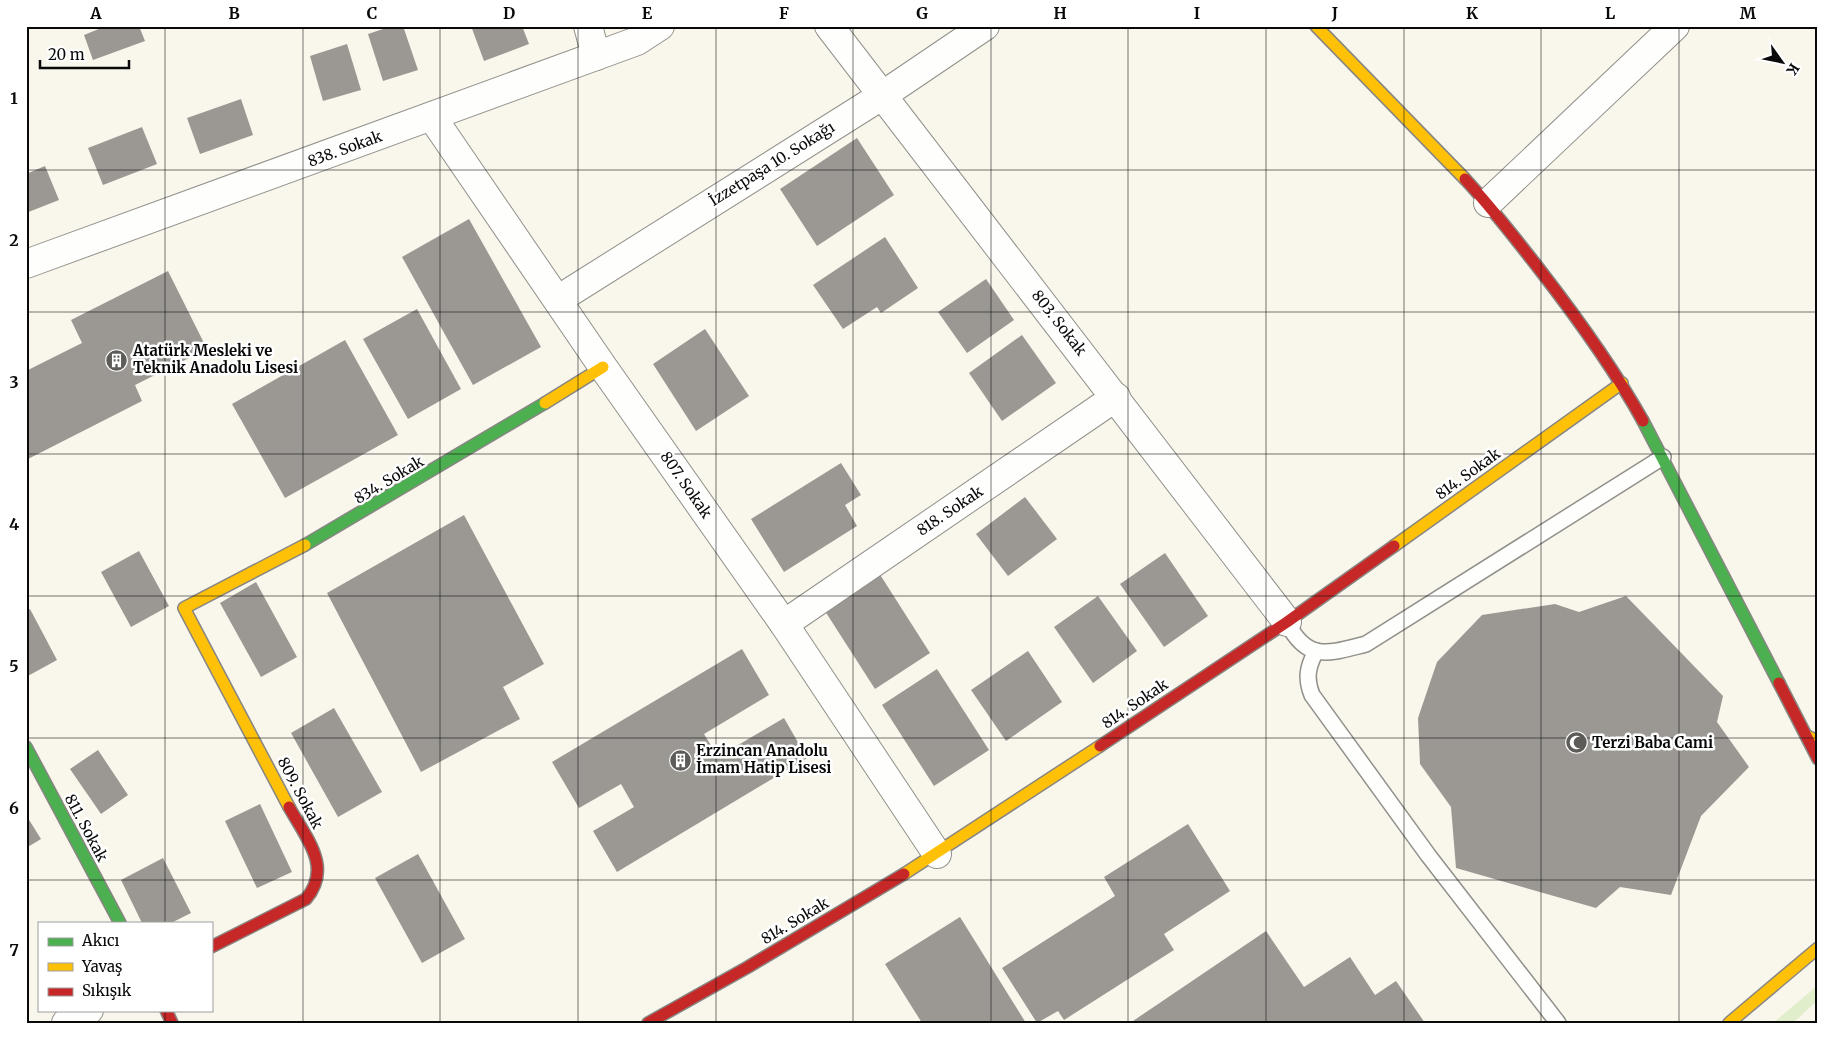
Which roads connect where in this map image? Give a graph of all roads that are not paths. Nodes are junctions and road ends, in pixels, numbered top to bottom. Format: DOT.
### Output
graph roads {
  1 [pos="588,26"];
  2 [pos="660,26"];
  3 [pos="829,26"];
  4 [pos="984,26"];
  5 [pos="1316,26"];
  6 [pos="1675,26"];
  7 [pos="596,56"];
  8 [pos="883,95"];
  9 [pos="432,117"];
  10 [pos="1488,203"];
  11 [pos="26,264"];
  12 [pos="559,299"];
  13 [pos="603,367"];
  14 [pos="1622,382"];
  15 [pos="1116,397"];
  16 [pos="1663,457"];
  17 [pos="184,608"];
  18 [pos="1287,622"];
  19 [pos="784,624"];
  20 [pos="1316,651"];
  21 [pos="1812,738"];
  22 [pos="26,747"];
  23 [pos="1818,759"];
  24 [pos="937,854"];
  25 [pos="119,922"];
  26 [pos="212,946"];
  27 [pos="1818,948"];
  28 [pos="85,1012"];
  29 [pos="66,1023"];
  30 [pos="648,1023"];
  31 [pos="1558,1023"];
  32 [pos="1729,1023"];
  1 -- 7 [label="street"];
  2 -- 7 [label="street, 838. Sokak"];
  3 -- 8 [label="street, 803. Sokak"];
  4 -- 8 [label="street, İzzetpaşa 10. Sokağı"];
  5 -- 10 [label="street"];
  6 -- 10 [label="street"];
  7 -- 9 [label="street, 838. Sokak"];
  8 -- 12 [label="street, İzzetpaşa 10. Sokağı"];
  8 -- 15 [label="street, 803. Sokak"];
  9 -- 11 [label="street, 838. Sokak"];
  9 -- 12 [label="street, 807. Sokak"];
  10 -- 14 [label="street"];
  12 -- 13 [label="street, 807. Sokak"];
  13 -- 17 [label="street, 834. Sokak"];
  13 -- 19 [label="street, 807. Sokak"];
  14 -- 16 [label="street"];
  14 -- 18 [label="street, 814. Sokak"];
  15 -- 18 [label="street, 803. Sokak"];
  15 -- 19 [label="street, 818. Sokak"];
  16 -- 20 [label="lane"];
  16 -- 21 [label="street"];
  17 -- 26 [label="street, 809. Sokak"];
  18 -- 20 [label="lane"];
  18 -- 24 [label="street, 814. Sokak"];
  19 -- 24 [label="street, 807. Sokak"];
  20 -- 31 [label="lane"];
  21 -- 23 [label="street"];
  22 -- 25 [label="street, 811. Sokak"];
  24 -- 30 [label="street, 814. Sokak"];
  27 -- 32 [label="street"];
  28 -- 29 [label="street"];
}
